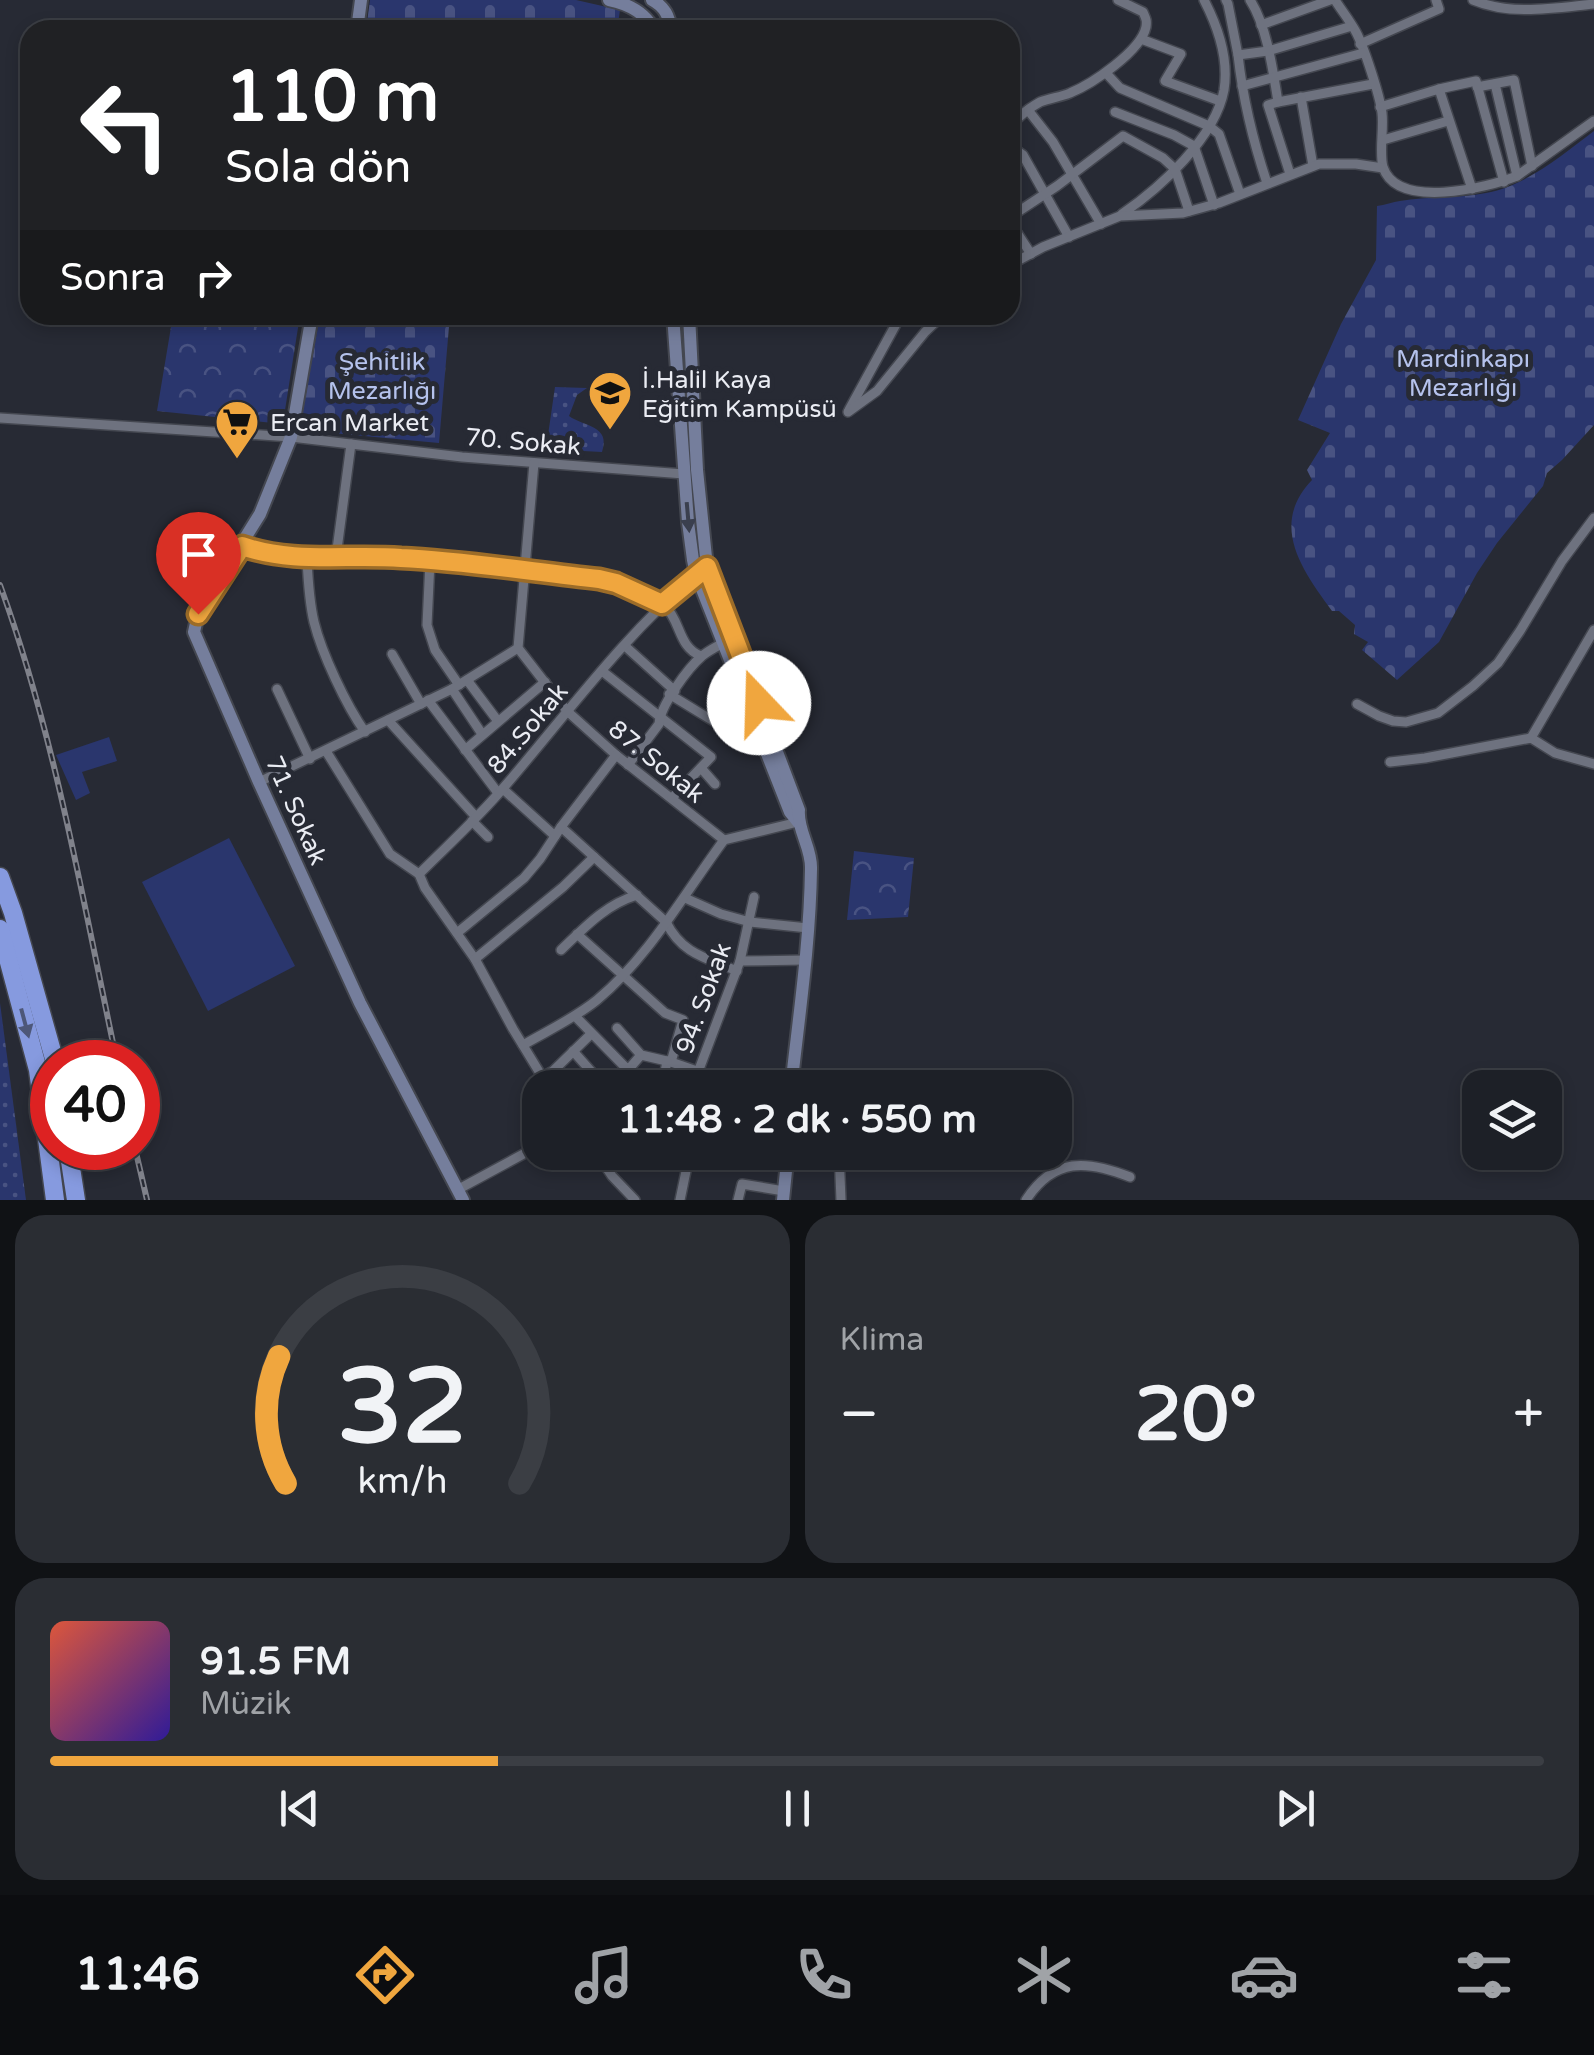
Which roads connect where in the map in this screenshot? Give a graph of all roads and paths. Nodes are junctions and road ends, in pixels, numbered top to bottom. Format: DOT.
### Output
graph roads {
  1 [pos="610,0"];
  2 [pos="1118,0"];
  3 [pos="1204,0"];
  4 [pos="1226,0"];
  5 [pos="1266,0"];
  6 [pos="1333,0"];
  7 [pos="1436,0"];
  8 [pos="1474,0"];
  9 [pos="658,1"];
  10 [pos="1251,2"];
  11 [pos="1594,4"];
  12 [pos="642,14"];
  13 [pos="648,20"];
  14 [pos="1260,25"];
  15 [pos="1352,26"];
  16 [pos="1140,39"];
  17 [pos="1362,49"];
  18 [pos="1268,51"];
  19 [pos="1238,55"];
  20 [pos="1106,73"];
  21 [pos="1274,78"];
  22 [pos="1373,84"];
  23 [pos="1495,84"];
  24 [pos="1242,86"];
  25 [pos="1477,88"];
  26 [pos="1439,89"];
  27 [pos="1301,98"];
  28 [pos="1220,100"];
  29 [pos="1278,102"];
  30 [pos="1380,107"];
  31 [pos="1028,110"];
  32 [pos="1114,112"];
  33 [pos="1020,118"];
  34 [pos="1448,122"];
  35 [pos="1594,122"];
  36 [pos="1209,126"];
  37 [pos="1382,140"];
  38 [pos="1194,146"];
  39 [pos="1020,153"];
  40 [pos="1314,166"];
  41 [pos="1532,166"];
  42 [pos="1383,168"];
  43 [pos="1175,169"];
  44 [pos="1290,174"];
  45 [pos="1072,175"];
  46 [pos="1517,176"];
  47 [pos="1504,182"];
  48 [pos="1267,183"];
  49 [pos="1472,189"];
  50 [pos="1046,193"];
  51 [pos="1240,194"];
  52 [pos="1214,205"];
  53 [pos="1020,212"];
  54 [pos="1189,212"];
  55 [pos="1120,216"];
  56 [pos="1101,224"];
  57 [pos="1020,236"];
  58 [pos="1069,237"];
  59 [pos="1031,254"];
  60 [pos="1020,260"];
  61 [pos="310,325"];
  62 [pos="674,325"];
  63 [pos="690,325"];
  64 [pos="896,325"];
  65 [pos="932,325"];
  66 [pos="0,418"];
  67 [pos="291,437"];
  68 [pos="351,444"];
  69 [pos="534,463"];
  70 [pos="684,474"];
  71 [pos="1594,518"];
  72 [pos="242,546"];
  73 [pos="336,557"];
  74 [pos="307,558"];
  75 [pos="430,561"];
  76 [pos="702,571"];
  77 [pos="525,572"];
  78 [pos="662,604"];
  79 [pos="1594,630"];
  80 [pos="723,642"];
  81 [pos="624,646"];
  82 [pos="518,648"];
  83 [pos="392,654"];
  84 [pos="701,656"];
  85 [pos="602,671"];
  86 [pos="544,682"];
  87 [pos="459,685"];
  88 [pos="277,689"];
  89 [pos="672,693"];
  90 [pos="424,702"];
  91 [pos="1356,704"];
  92 [pos="566,710"];
  93 [pos="659,716"];
  94 [pos="388,720"];
  95 [pos="497,720"];
  96 [pos="728,730"];
  97 [pos="365,732"];
  98 [pos="482,734"];
  99 [pos="1530,738"];
  100 [pos="464,750"];
  101 [pos="326,751"];
  102 [pos="616,755"];
  103 [pos="310,759"];
  104 [pos="1390,762"];
  105 [pos="628,764"];
  106 [pos="1594,764"];
  107 [pos="701,768"];
  108 [pos="259,782"];
  109 [pos="715,784"];
  110 [pos="500,791"];
  111 [pos="672,798"];
  112 [pos="474,819"];
  113 [pos="798,822"];
  114 [pos="558,831"];
  115 [pos="488,837"];
  116 [pos="724,840"];
  117 [pos="594,856"];
  118 [pos="419,874"];
  119 [pos="0,877"];
  120 [pos="637,895"];
  121 [pos="754,897"];
  122 [pos="685,898"];
  123 [pos="666,922"];
  124 [pos="750,922"];
  125 [pos="808,928"];
  126 [pos="0,929"];
  127 [pos="458,933"];
  128 [pos="578,934"];
  129 [pos="561,950"];
  130 [pos="475,959"];
  131 [pos="805,960"];
  132 [pos="739,966"];
  133 [pos="622,975"];
  134 [pos="512,1001"];
  135 [pos="500,1006"];
  136 [pos="574,1016"];
  137 [pos="617,1028"];
  138 [pos="591,1034"];
  139 [pos="49,1040"];
  140 [pos="522,1045"];
  141 [pos="573,1051"];
  142 [pos="641,1056"];
  143 [pos="669,1061"];
  144 [pos="537,1070"];
  145 [pos="555,1070"];
  146 [pos="590,1070"];
  147 [pos="666,1070"];
  148 [pos="692,1070"];
  149 [pos="698,1070"];
  150 [pos="792,1070"];
  151 [pos="522,1156"];
  152 [pos="71,1170"];
  153 [pos="608,1170"];
  154 [pos="686,1170"];
  155 [pos="786,1170"];
  156 [pos="839,1170"];
  157 [pos="1130,1178"];
  158 [pos="460,1195"];
  159 [pos="784,1195"];
  160 [pos="55,1200"];
  161 [pos="76,1200"];
  162 [pos="635,1200"];
  163 [pos="680,1200"];
  164 [pos="738,1200"];
  165 [pos="840,1200"];
  166 [pos="1026,1200"];
  1 -- 12 [label="street"];
  2 -- 16 [label="street"];
  3 -- 28 [label="street"];
  4 -- 19 [label="street"];
  5 -- 10 [label="street"];
  6 -- 14 [label="street"];
  6 -- 15 [label="street"];
  7 -- 17 [label="street"];
  8 -- 11 [label="street"];
  9 -- 12 [label="street"];
  10 -- 14 [label="street"];
  12 -- 13 [label="street"];
  14 -- 18 [label="street"];
  15 -- 17 [label="street"];
  15 -- 18 [label="street"];
  16 -- 20 [label="street"];
  16 -- 28 [label="street"];
  17 -- 21 [label="street"];
  17 -- 22 [label="street"];
  18 -- 19 [label="street"];
  18 -- 21 [label="street"];
  19 -- 24 [label="street"];
  20 -- 31 [label="street"];
  20 -- 36 [label="street"];
  21 -- 24 [label="street"];
  21 -- 29 [label="street"];
  22 -- 27 [label="street"];
  22 -- 30 [label="street"];
  23 -- 25 [label="street"];
  23 -- 41 [label="street"];
  23 -- 46 [label="street"];
  24 -- 48 [label="street"];
  25 -- 26 [label="street"];
  25 -- 47 [label="street"];
  26 -- 30 [label="street"];
  26 -- 34 [label="street"];
  27 -- 29 [label="street"];
  27 -- 40 [label="street"];
  28 -- 36 [label="street"];
  29 -- 44 [label="street"];
  30 -- 37 [label="street"];
  31 -- 33 [label="street"];
  31 -- 45 [label="street"];
  32 -- 38 [label="street"];
  34 -- 37 [label="street"];
  34 -- 49 [label="street"];
  35 -- 41 [label="street"];
  36 -- 38 [label="street"];
  36 -- 51 [label="street"];
  37 -- 42 [label="street"];
  38 -- 43 [label="street"];
  38 -- 52 [label="street"];
  39 -- 50 [label="street"];
  40 -- 42 [label="street"];
  40 -- 44 [label="street"];
  41 -- 46 [label="street"];
  42 -- 49 [label="street"];
  43 -- 45 [label="street"];
  43 -- 54 [label="street"];
  43 -- 55 [label="street"];
  44 -- 48 [label="street"];
  45 -- 50 [label="street"];
  45 -- 56 [label="street"];
  46 -- 47 [label="street"];
  47 -- 49 [label="street"];
  48 -- 51 [label="street"];
  50 -- 53 [label="street"];
  50 -- 58 [label="street"];
  51 -- 52 [label="street"];
  52 -- 54 [label="street"];
  54 -- 55 [label="street"];
  55 -- 56 [label="street"];
  56 -- 58 [label="street"];
  57 -- 59 [label="street"];
  58 -- 59 [label="street"];
  59 -- 60 [label="street"];
  61 -- 67 [label="street, 71. Sokak"];
  62 -- 70 [label="street"];
  63 -- 76 [label="street"];
  64 -- 65 [label="street"];
  66 -- 67 [label="street, 70. Sokak"];
  67 -- 68 [label="street, 70. Sokak"];
  67 -- 72 [label="street, 71. Sokak"];
  68 -- 69 [label="street, 70. Sokak"];
  68 -- 73 [label="street"];
  69 -- 70 [label="street, 70. Sokak"];
  69 -- 77 [label="street"];
  70 -- 76 [label="street, one-way"];
  71 -- 91 [label="street"];
  72 -- 74 [label="street"];
  72 -- 108 [label="street, 71. Sokak"];
  73 -- 74 [label="street"];
  73 -- 75 [label="street"];
  74 -- 97 [label="street"];
  75 -- 77 [label="street"];
  75 -- 87 [label="street"];
  76 -- 78 [label="street, 84.Sokak"];
  76 -- 80 [label="street"];
  76 -- 113 [label="street"];
  77 -- 78 [label="street"];
  77 -- 82 [label="street"];
  78 -- 81 [label="street, 84.Sokak"];
  78 -- 84 [label="street"];
  79 -- 99 [label="street"];
  80 -- 84 [label="street"];
  80 -- 113 [label="street"];
  81 -- 85 [label="street, 84.Sokak"];
  81 -- 89 [label="street"];
  82 -- 86 [label="street, 87. Sokak"];
  82 -- 87 [label="street"];
  83 -- 90 [label="street"];
  84 -- 89 [label="street"];
  85 -- 92 [label="street, 84.Sokak"];
  85 -- 93 [label="street"];
  86 -- 92 [label="street, 87. Sokak"];
  86 -- 95 [label="street"];
  87 -- 90 [label="street"];
  87 -- 95 [label="street"];
  87 -- 98 [label="street"];
  88 -- 103 [label="street"];
  89 -- 93 [label="street"];
  89 -- 96 [label="street"];
  90 -- 94 [label="street"];
  90 -- 100 [label="street"];
  92 -- 102 [label="street, 87. Sokak"];
  92 -- 110 [label="street, 84.Sokak"];
  93 -- 105 [label="street"];
  93 -- 107 [label="street"];
  94 -- 97 [label="street"];
  94 -- 112 [label="street"];
  95 -- 98 [label="street"];
  97 -- 101 [label="street"];
  98 -- 100 [label="street"];
  99 -- 104 [label="street"];
  99 -- 106 [label="street"];
  100 -- 110 [label="street"];
  101 -- 103 [label="street"];
  101 -- 118 [label="street"];
  102 -- 105 [label="street, 87. Sokak"];
  102 -- 114 [label="street"];
  103 -- 108 [label="street"];
  105 -- 111 [label="street, 87. Sokak"];
  107 -- 109 [label="street"];
  107 -- 111 [label="street"];
  108 -- 158 [label="street, 71. Sokak"];
  110 -- 112 [label="street, 84.Sokak"];
  110 -- 114 [label="street"];
  111 -- 116 [label="street, 87. Sokak"];
  112 -- 115 [label="street"];
  112 -- 118 [label="street, 84.Sokak"];
  113 -- 116 [label="street"];
  113 -- 125 [label="street"];
  114 -- 117 [label="street"];
  114 -- 127 [label="street"];
  116 -- 122 [label="street"];
  117 -- 120 [label="street"];
  117 -- 130 [label="street"];
  118 -- 127 [label="street"];
  119 -- 139 [label="highway"];
  120 -- 123 [label="street"];
  120 -- 128 [label="street"];
  121 -- 124 [label="street, 94. Sokak"];
  122 -- 123 [label="street"];
  122 -- 124 [label="street"];
  123 -- 132 [label="street"];
  123 -- 133 [label="street"];
  124 -- 125 [label="street"];
  124 -- 132 [label="street, 94. Sokak"];
  125 -- 131 [label="street"];
  126 -- 160 [label="highway, one-way"];
  127 -- 130 [label="street"];
  128 -- 129 [label="street"];
  128 -- 133 [label="street"];
  130 -- 135 [label="street"];
  131 -- 132 [label="street"];
  131 -- 150 [label="street"];
  132 -- 149 [label="street, 94. Sokak"];
  133 -- 136 [label="street"];
  133 -- 143 [label="street"];
  134 -- 135 [label="street"];
  135 -- 140 [label="street"];
  136 -- 138 [label="street"];
  136 -- 140 [label="street"];
  137 -- 142 [label="street"];
  138 -- 141 [label="street"];
  138 -- 142 [label="street"];
  140 -- 144 [label="street"];
  141 -- 145 [label="street"];
  141 -- 146 [label="street"];
  142 -- 143 [label="street"];
  143 -- 147 [label="street"];
  143 -- 148 [label="street"];
  151 -- 158 [label="street"];
  152 -- 161 [label="highway"];
  153 -- 162 [label="street"];
  154 -- 163 [label="street"];
  155 -- 159 [label="street"];
  156 -- 165 [label="street"];
  157 -- 166 [label="street"];
  159 -- 164 [label="street"];
}
